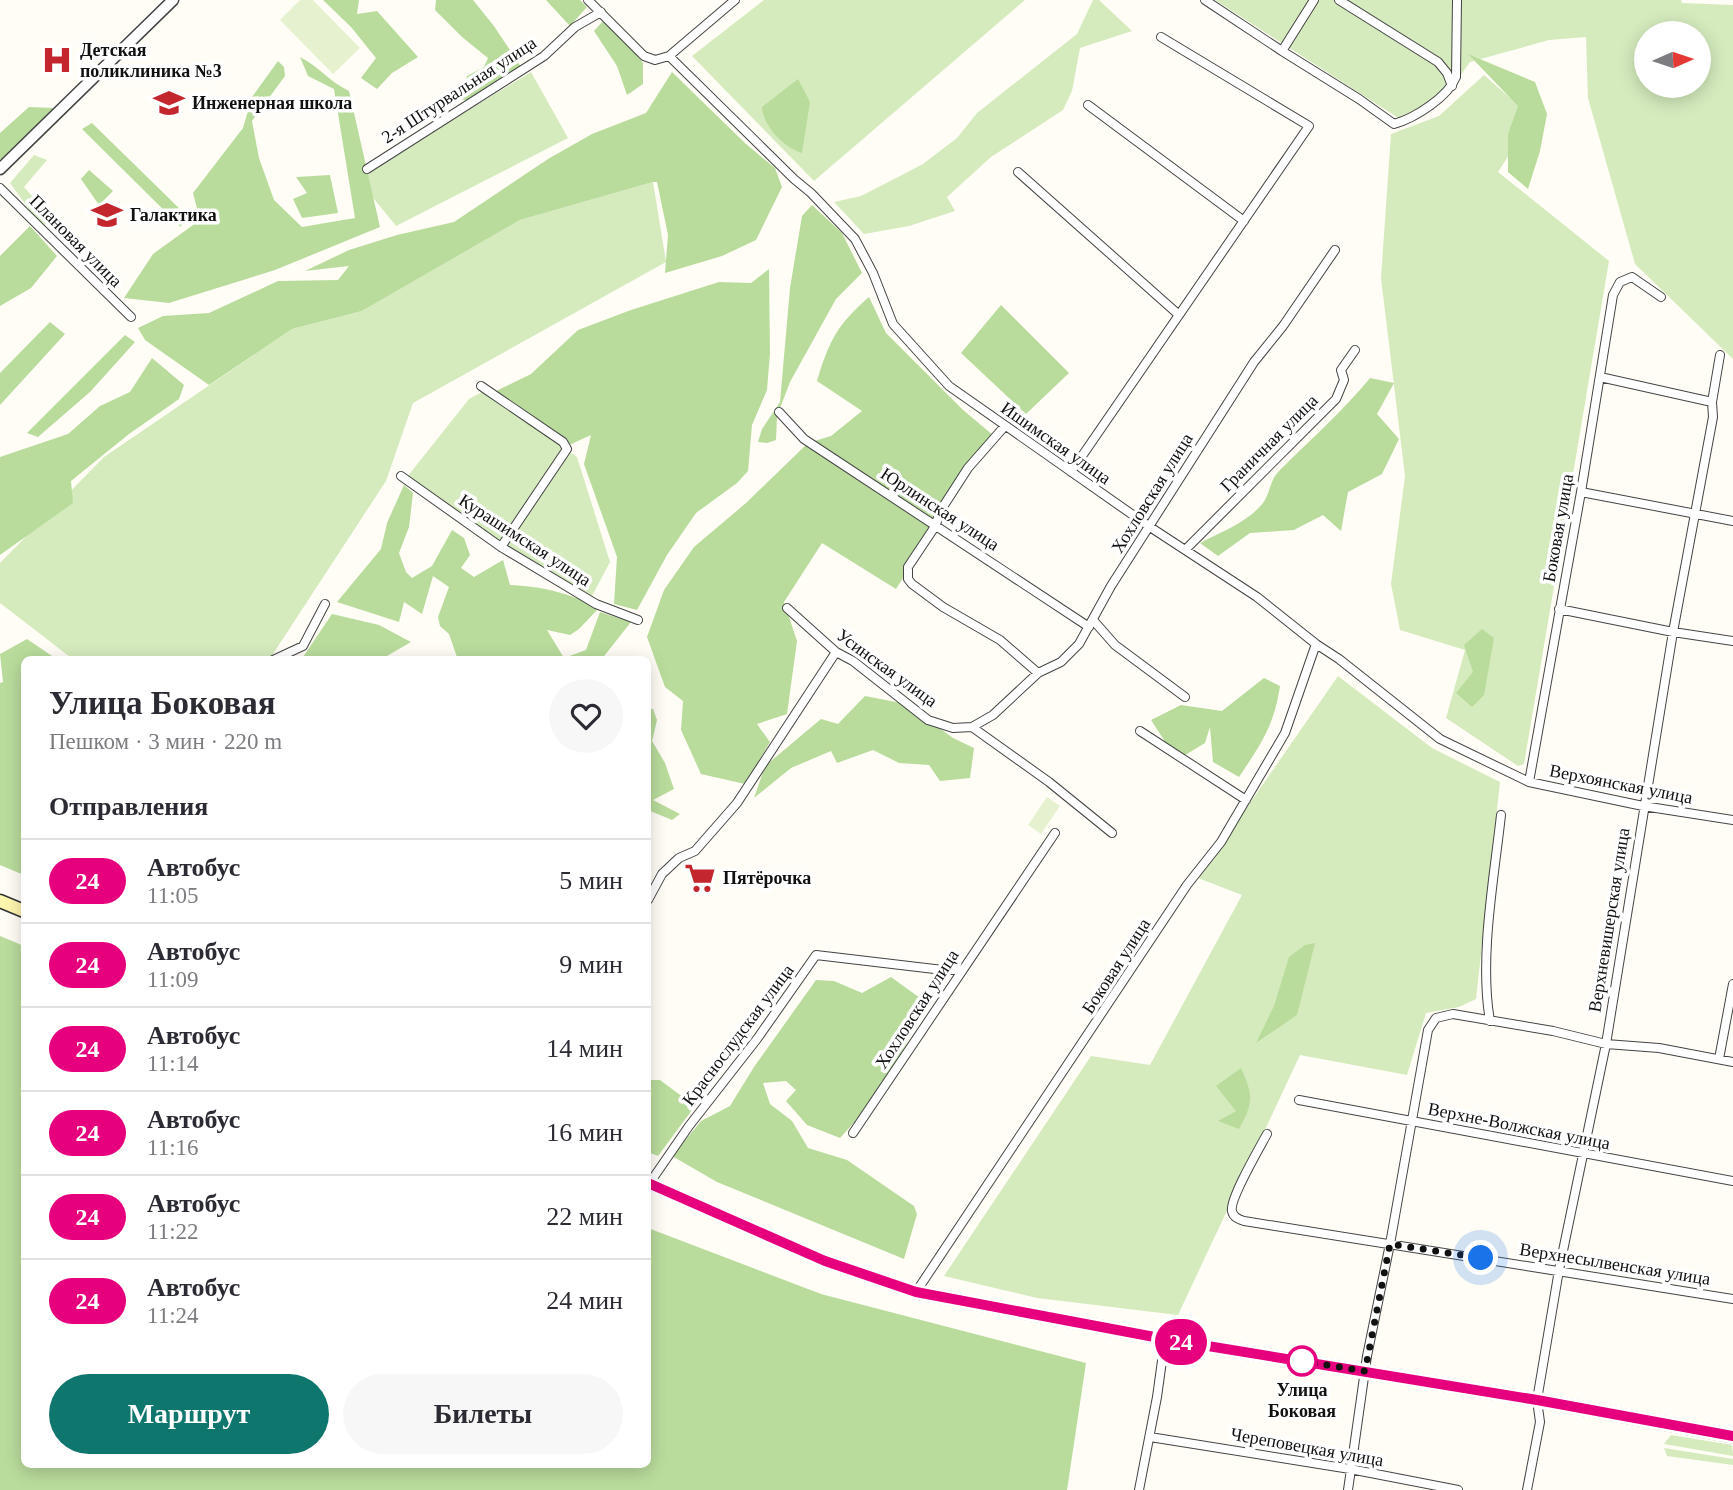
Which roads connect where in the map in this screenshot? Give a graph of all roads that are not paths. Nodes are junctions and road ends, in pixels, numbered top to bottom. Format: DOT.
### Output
graph roads {
  1 [pos="173,0"];
  2 [pos="588,0"];
  3 [pos="735,0"];
  4 [pos="1205,0"];
  5 [pos="1314,0"];
  6 [pos="1339,0"];
  7 [pos="1457,0"];
  8 [pos="601,12"];
  9 [pos="1161,37"];
  10 [pos="1282,51"];
  11 [pos="669,56"];
  12 [pos="1452,86"];
  13 [pos="1088,105"];
  14 [pos="0,169"];
  15 [pos="367,169"];
  16 [pos="1018,172"];
  17 [pos="0,188"];
  18 [pos="1244,221"];
  19 [pos="1335,250"];
  20 [pos="1661,297"];
  21 [pos="1179,315"];
  22 [pos="131,317"];
  23 [pos="1355,350"];
  24 [pos="1720,355"];
  25 [pos="1600,377"];
  26 [pos="481,386"];
  27 [pos="1712,402"];
  28 [pos="779,412"];
  29 [pos="1004,426"];
  30 [pos="1071,472"];
  31 [pos="401,476"];
  32 [pos="1581,492"];
  33 [pos="1695,515"];
  34 [pos="1733,521"];
  35 [pos="936,525"];
  36 [pos="1150,527"];
  37 [pos="501,547"];
  38 [pos="1186,549"];
  39 [pos="325,604"];
  40 [pos="787,608"];
  41 [pos="1559,609"];
  42 [pos="638,620"];
  43 [pos="1091,623"];
  44 [pos="1673,632"];
  45 [pos="1733,641"];
  46 [pos="1316,644"];
  47 [pos="836,652"];
  48 [pos="282,656"];
  49 [pos="1038,673"];
  50 [pos="1185,697"];
  51 [pos="972,727"];
  52 [pos="1140,731"];
  53 [pos="1506,772"];
  54 [pos="1529,782"];
  55 [pos="1246,800"];
  56 [pos="1643,806"];
  57 [pos="1501,815"];
  58 [pos="1733,820"];
  59 [pos="1055,833"];
  60 [pos="1112,833"];
  61 [pos="651,894"];
  62 [pos="0,901"];
  63 [pos="21,910"];
  64 [pos="961,970"];
  65 [pos="1733,984"];
  66 [pos="1490,1021"];
  67 [pos="1605,1044"];
  68 [pos="1719,1059"];
  69 [pos="1733,1062"];
  70 [pos="1299,1101"];
  71 [pos="1413,1121"];
  72 [pos="853,1133"];
  73 [pos="1266,1134"];
  74 [pos="1581,1155"];
  75 [pos="651,1180"];
  76 [pos="1733,1181"];
  77 [pos="651,1185"];
  78 [pos="1390,1244"];
  79 [pos="1559,1270"];
  80 [pos="916,1292"];
  81 [pos="1733,1299"];
  82 [pos="1165,1339"];
  83 [pos="1365,1371"];
  84 [pos="1537,1400"];
  85 [pos="1733,1436"];
  86 [pos="1150,1437"];
  87 [pos="1350,1469"];
  88 [pos="1139,1490"];
  89 [pos="1348,1490"];
  90 [pos="1458,1490"];
  91 [pos="1527,1490"];
  1 -- 14 [label="street"];
  2 -- 8 [label="street"];
  3 -- 11 [label="street"];
  4 -- 10 [label="street"];
  5 -- 10 [label="street"];
  6 -- 12 [label="street"];
  7 -- 12 [label="street"];
  8 -- 11 [label="street"];
  8 -- 15 [label="street, 2-я Штурвальная улица"];
  9 -- 18 [label="street"];
  10 -- 12 [label="street"];
  11 -- 29 [label="street, Ишимская улица"];
  13 -- 18 [label="street"];
  16 -- 21 [label="street"];
  17 -- 22 [label="street, Плановая улица"];
  18 -- 21 [label="street"];
  19 -- 36 [label="street, Хохловская улица"];
  20 -- 25 [label="street, Боковая улица"];
  21 -- 30 [label="street"];
  23 -- 38 [label="street, Граничная улица"];
  24 -- 27 [label="street, Верхневишерская улица"];
  25 -- 27 [label="street"];
  25 -- 32 [label="street, Боковая улица"];
  26 -- 37 [label="street"];
  27 -- 33 [label="street, Верхневишерская улица"];
  28 -- 35 [label="street, Юрлинская улица"];
  29 -- 30 [label="street, Ишимская улица"];
  29 -- 35 [label="street"];
  30 -- 36 [label="street, Ишимская улица"];
  31 -- 37 [label="street, Курашимская улица"];
  32 -- 33 [label="street"];
  32 -- 41 [label="street, Боковая улица"];
  33 -- 34 [label="street"];
  33 -- 44 [label="street, Верхневишерская улица"];
  35 -- 43 [label="street, Юрлинская улица"];
  35 -- 49 [label="street"];
  36 -- 38 [label="street, Ишимская улица"];
  36 -- 43 [label="street, Хохловская улица"];
  37 -- 42 [label="street, Курашимская улица"];
  38 -- 46 [label="street, Ишимская улица"];
  39 -- 48 [label="street"];
  40 -- 47 [label="street, Усинская улица"];
  41 -- 44 [label="street"];
  41 -- 54 [label="street, Боковая улица"];
  43 -- 49 [label="street, Хохловская улица"];
  43 -- 50 [label="street, Юрлинская улица"];
  44 -- 45 [label="street"];
  44 -- 56 [label="street, Верхневишерская улица"];
  46 -- 53 [label="street, Ишимская улица"];
  46 -- 55 [label="street, Боковая улица"];
  47 -- 51 [label="street, Усинская улица"];
  47 -- 61 [label="street"];
  49 -- 51 [label="street, Хохловская улица"];
  51 -- 60 [label="street, Усинская улица"];
  52 -- 55 [label="street"];
  53 -- 54 [label="street, Верхоянская улица"];
  54 -- 56 [label="street, Верхоянская улица"];
  55 -- 80 [label="street, Боковая улица"];
  56 -- 58 [label="street, Верхоянская улица"];
  56 -- 67 [label="street, Верхневишерская улица"];
  57 -- 66 [label="street"];
  59 -- 64 [label="street, Хохловская улица"];
  62 -- 63 [label="main road"];
  64 -- 72 [label="street, Хохловская улица"];
  64 -- 75 [label="street, Краснослудская улица"];
  65 -- 68 [label="street"];
  66 -- 67 [label="street"];
  66 -- 71 [label="street"];
  67 -- 68 [label="street"];
  67 -- 74 [label="street, Верхневишерская улица"];
  68 -- 69 [label="street"];
  70 -- 71 [label="street, Верхне-Волжская улица"];
  71 -- 74 [label="street, Верхне-Волжская улица"];
  71 -- 78 [label="street"];
  73 -- 78 [label="street, Верхнесылвенская улица"];
  74 -- 76 [label="street, Верхне-Волжская улица"];
  74 -- 79 [label="street, Верхневишерская улица"];
  77 -- 80 [label="main road"];
  78 -- 79 [label="street, Верхнесылвенская улица"];
  78 -- 83 [label="street"];
  79 -- 81 [label="street, Верхнесылвенская улица"];
  79 -- 84 [label="street, Верхневишерская улица"];
  80 -- 82 [label="main road"];
  82 -- 83 [label="main road"];
  82 -- 86 [label="street"];
  83 -- 84 [label="main road"];
  83 -- 87 [label="street"];
  84 -- 85 [label="main road"];
  84 -- 91 [label="street, Верхневишерская улица"];
  86 -- 87 [label="street, Череповецкая улица"];
  86 -- 88 [label="street"];
  87 -- 89 [label="street"];
  87 -- 90 [label="street, Череповецкая улица"];
}
